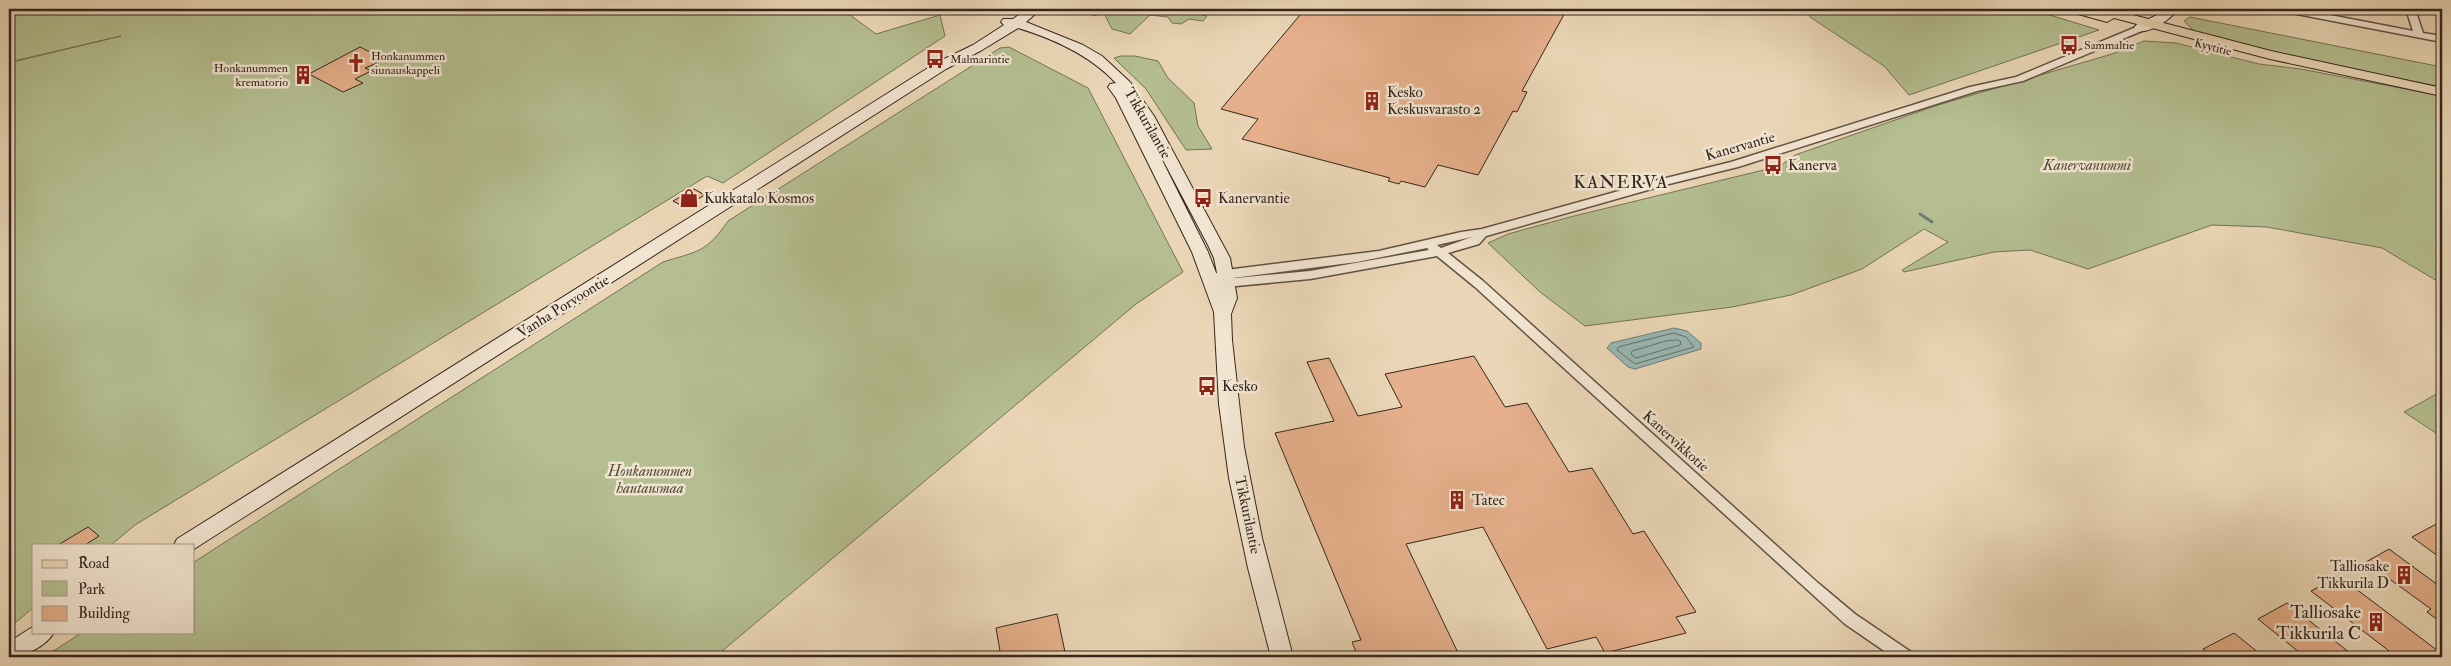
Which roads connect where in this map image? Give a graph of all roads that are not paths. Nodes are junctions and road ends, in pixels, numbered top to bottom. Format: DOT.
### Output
graph roads {
  1 [pos="1021,9"];
  2 [pos="1035,9"];
  3 [pos="2076,9"];
  4 [pos="2095,9"];
  5 [pos="2172,9"];
  6 [pos="2286,9"];
  7 [pos="2410,9"];
  8 [pos="1009,24"];
  9 [pos="2145,26"];
  10 [pos="2419,34"];
  11 [pos="2442,38"];
  12 [pos="2442,92"];
  13 [pos="1434,248"];
  14 [pos="1221,279"];
  15 [pos="186,544"];
  16 [pos="40,634"];
  17 [pos="9,653"];
  18 [pos="1282,657"];
  19 [pos="1905,657"];
  1 -- 8 [label="main road, Vanha Porvoontie"];
  2 -- 8 [label="main road, Vanha Porvoontie"];
  3 -- 9 [label="main road, Kyytitie"];
  4 -- 9 [label="main road, Kyytitie"];
  5 -- 9 [label="main road"];
  6 -- 10 [label="street"];
  7 -- 10 [label="street"];
  8 -- 14 [label="main road, Tikkurilantie"];
  8 -- 15 [label="main road, Vanha Porvoontie"];
  9 -- 12 [label="main road, Kyytitie"];
  9 -- 13 [label="street, Kanervantie"];
  10 -- 11 [label="street"];
  13 -- 14 [label="street, Kanervantie"];
  13 -- 19 [label="street, Kanervikkotie"];
  14 -- 18 [label="main road, Tikkurilantie"];
  16 -- 17 [label="main road"];
}
